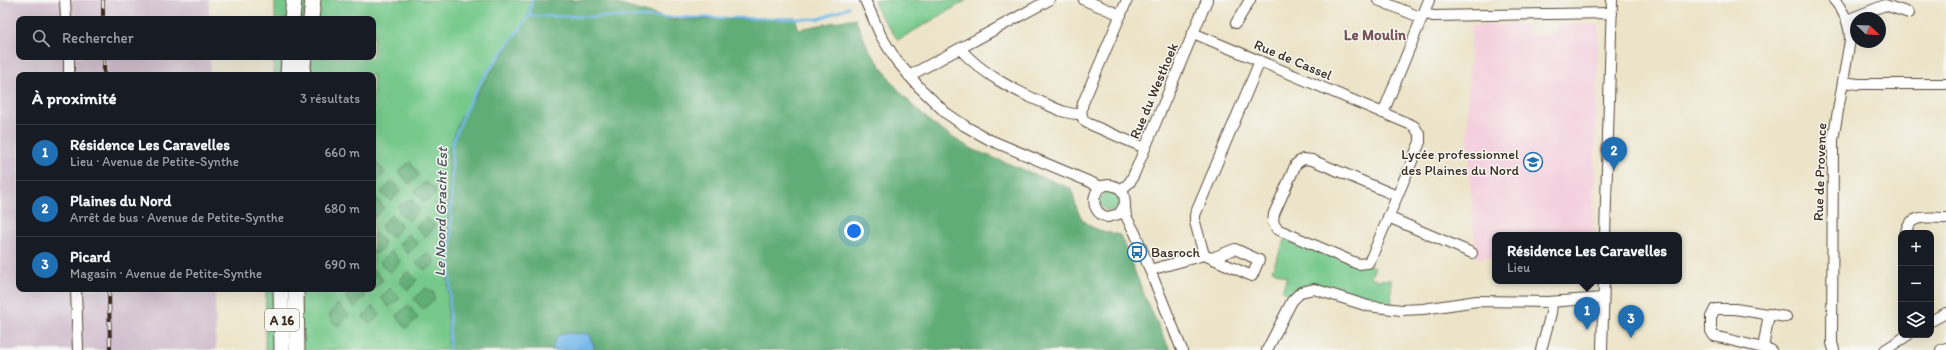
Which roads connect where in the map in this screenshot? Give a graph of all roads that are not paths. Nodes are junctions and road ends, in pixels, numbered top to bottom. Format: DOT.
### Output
graph roads {
  1 [pos="65,0"];
  2 [pos="294,0"];
  3 [pos="309,0"];
  4 [pos="313,0"];
  5 [pos="865,0"];
  6 [pos="1049,0"];
  7 [pos="1084,0"];
  8 [pos="1127,0"];
  9 [pos="1207,0"];
  10 [pos="1250,0"];
  11 [pos="1378,0"];
  12 [pos="1429,0"];
  13 [pos="1612,0"];
  14 [pos="1834,0"];
  15 [pos="1612,12"];
  16 [pos="1910,13"];
  17 [pos="1121,15"];
  18 [pos="66,16"];
  19 [pos="292,16"];
  20 [pos="307,16"];
  21 [pos="311,16"];
  22 [pos="1423,16"];
  23 [pos="1846,20"];
  24 [pos="1236,23"];
  25 [pos="1193,33"];
  26 [pos="960,49"];
  27 [pos="68,60"];
  28 [pos="289,60"];
  29 [pos="1260,61"];
  30 [pos="70,72"];
  31 [pos="288,72"];
  32 [pos="909,76"];
  33 [pos="1842,82"];
  34 [pos="1946,84"];
  35 [pos="1383,113"];
  36 [pos="1081,114"];
  37 [pos="1145,148"];
  38 [pos="1084,179"];
  39 [pos="1102,187"];
  40 [pos="1121,190"];
  41 [pos="1094,196"];
  42 [pos="1397,196"];
  43 [pos="1125,204"];
  44 [pos="1114,217"];
  45 [pos="1388,217"];
  46 [pos="1946,218"];
  47 [pos="1133,228"];
  48 [pos="1907,230"];
  49 [pos="1605,232"];
  50 [pos="1472,252"];
  51 [pos="1150,270"];
  52 [pos="1604,284"];
  53 [pos="76,292"];
  54 [pos="281,292"];
  55 [pos="296,292"];
  56 [pos="1603,298"];
  57 [pos="1552,302"];
  58 [pos="1946,313"];
  59 [pos="1769,314"];
  60 [pos="1786,317"];
  61 [pos="1934,319"];
  62 [pos="1904,338"];
  63 [pos="1891,348"];
  64 [pos="1946,348"];
  65 [pos="1767,349"];
  66 [pos="78,350"];
  67 [pos="282,350"];
  68 [pos="298,350"];
  69 [pos="1182,350"];
  70 [pos="1268,350"];
  71 [pos="1541,350"];
  72 [pos="1602,350"];
  73 [pos="1834,350"];
  74 [pos="1941,350"];
  1 -- 18 [label="street"];
  2 -- 19 [label="highway"];
  3 -- 20 [label="highway"];
  4 -- 21 [label="highway"];
  5 -- 32 [label="street"];
  6 -- 26 [label="street"];
  7 -- 17 [label="street"];
  8 -- 17 [label="street"];
  9 -- 25 [label="street, Rue du Westhoek"];
  10 -- 24 [label="street"];
  11 -- 22 [label="street"];
  12 -- 22 [label="street"];
  13 -- 15 [label="street"];
  14 -- 23 [label="street, Rue de Provence"];
  15 -- 22 [label="street"];
  15 -- 49 [label="street"];
  16 -- 23 [label="street"];
  17 -- 36 [label="street"];
  22 -- 35 [label="street"];
  23 -- 33 [label="street, Rue de Provence"];
  25 -- 29 [label="street, Rue de Cassel"];
  25 -- 37 [label="street, Rue du Westhoek"];
  26 -- 32 [label="street"];
  26 -- 36 [label="street"];
  27 -- 30 [label="street"];
  28 -- 31 [label="highway"];
  29 -- 35 [label="street, Rue de Cassel"];
  29 -- 51 [label="street"];
  32 -- 38 [label="street"];
  33 -- 34 [label="street"];
  33 -- 73 [label="street, Rue de Provence"];
  35 -- 42 [label="street, Rue de Cassel"];
  36 -- 37 [label="street"];
  37 -- 40 [label="street, Rue du Westhoek"];
  38 -- 39 [label="street"];
  38 -- 41 [label="street"];
  39 -- 40 [label="street"];
  39 -- 41 [label="street"];
  40 -- 43 [label="street"];
  41 -- 44 [label="street"];
  42 -- 45 [label="street"];
  42 -- 45 [label="street"];
  43 -- 44 [label="street"];
  43 -- 47 [label="street"];
  44 -- 47 [label="street"];
  45 -- 50 [label="street"];
  46 -- 48 [label="street"];
  47 -- 51 [label="street"];
  51 -- 69 [label="street"];
  52 -- 56 [label="street"];
  53 -- 66 [label="street"];
  54 -- 67 [label="highway, A 16"];
  55 -- 68 [label="highway, A 16"];
  56 -- 57 [label="street"];
  56 -- 72 [label="street"];
  57 -- 70 [label="street"];
  57 -- 71 [label="street"];
  58 -- 61 [label="street"];
  59 -- 60 [label="street"];
  59 -- 65 [label="street"];
  59 -- 65 [label="street"];
  62 -- 63 [label="street"];
  64 -- 74 [label="street"];
}
